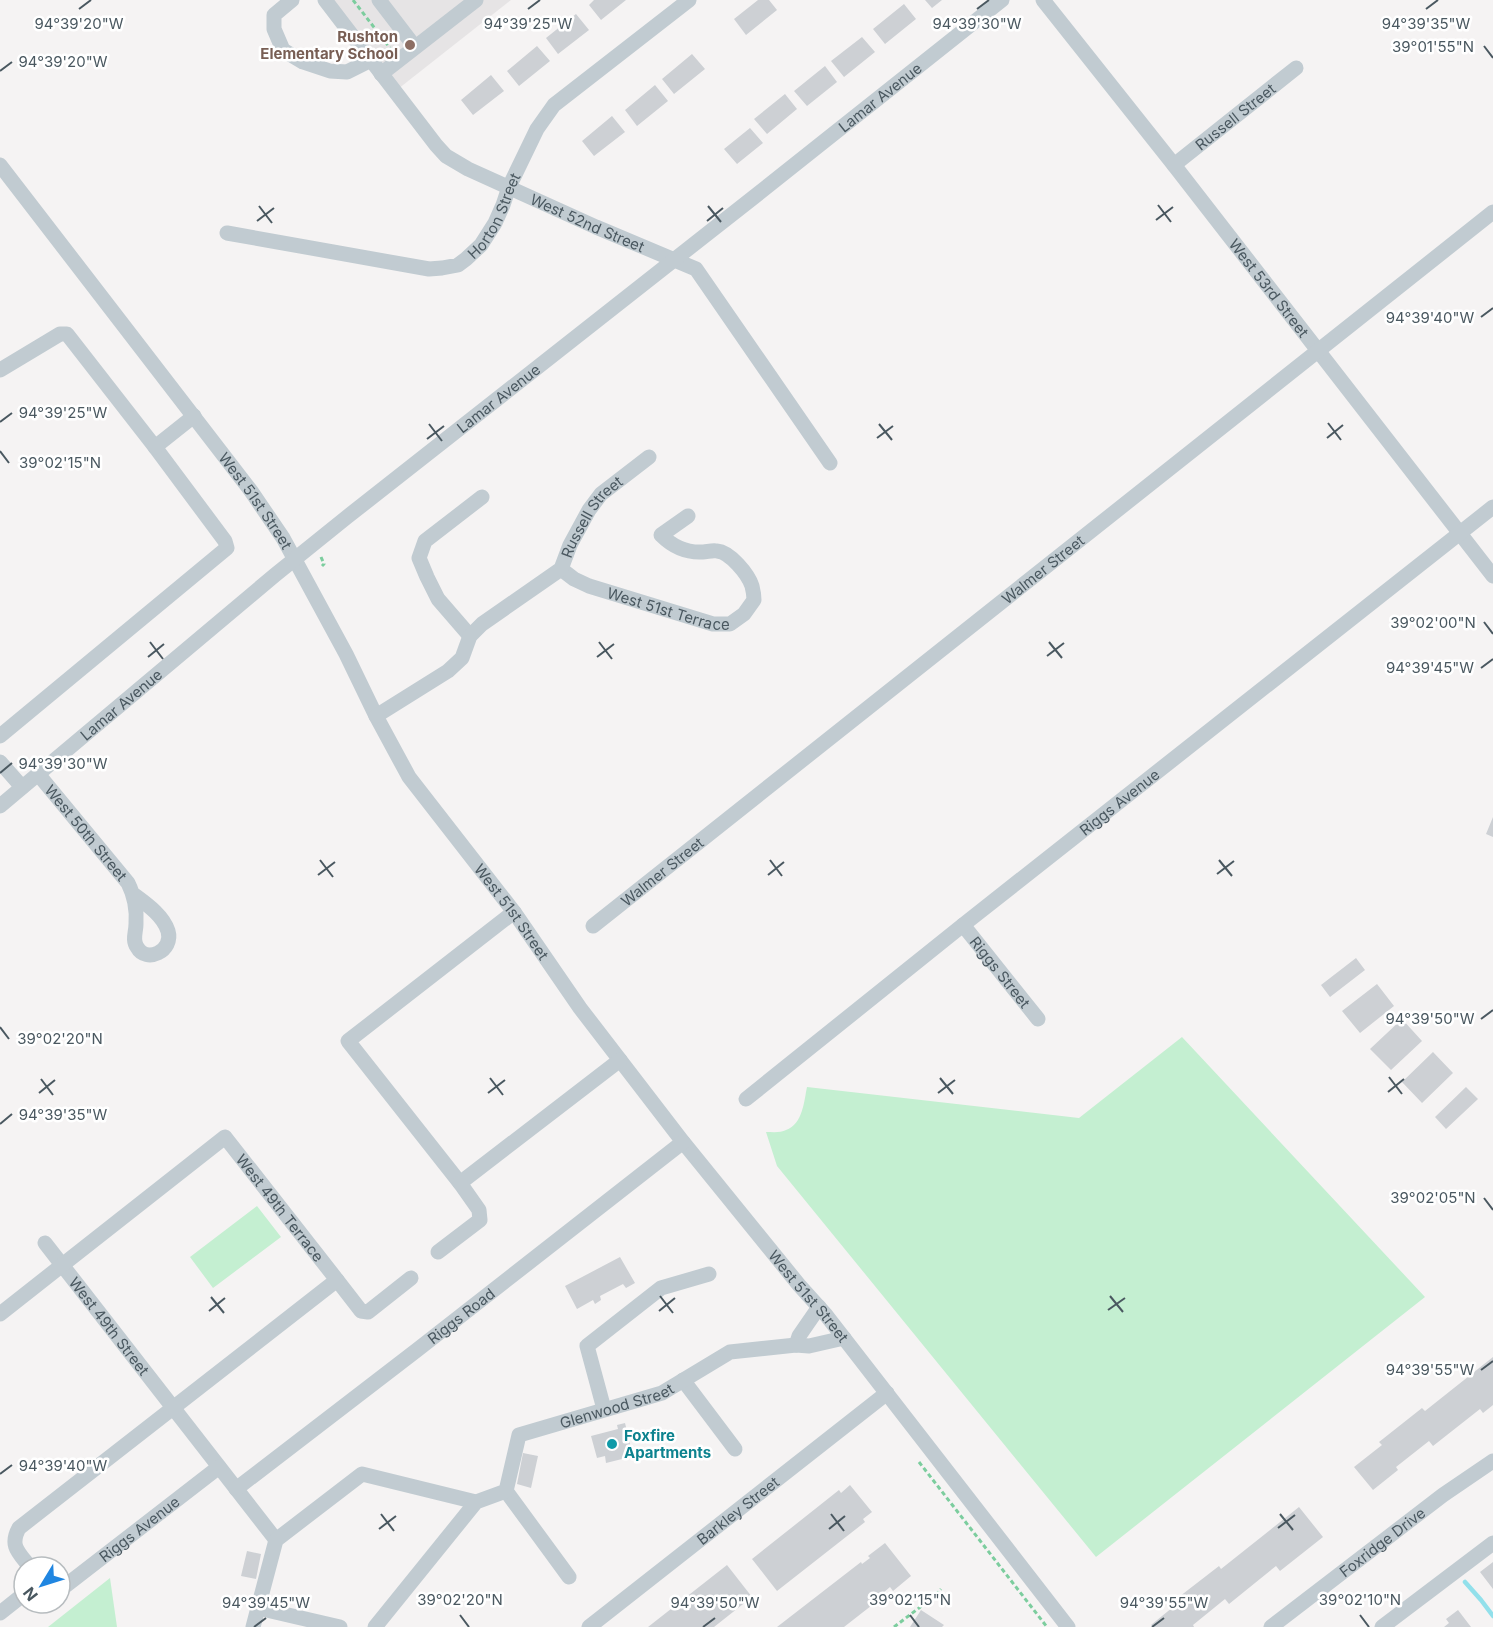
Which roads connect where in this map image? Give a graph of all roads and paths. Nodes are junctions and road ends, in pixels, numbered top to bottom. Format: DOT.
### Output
graph roads {
  1 [pos="292,0"];
  2 [pos="325,0"];
  3 [pos="353,0"];
  4 [pos="379,0"];
  5 [pos="476,0"];
  6 [pos="689,0"];
  7 [pos="1002,0"];
  8 [pos="1043,0"];
  9 [pos="415,47"];
  10 [pos="399,59"];
  11 [pos="371,60"];
  12 [pos="1296,68"];
  13 [pos="381,74"];
  14 [pos="0,165"];
  15 [pos="1174,165"];
  16 [pos="509,187"];
  17 [pos="1493,212"];
  18 [pos="227,233"];
  19 [pos="674,260"];
  20 [pos="1319,350"];
  21 [pos="0,370"];
  22 [pos="194,416"];
  23 [pos="155,447"];
  24 [pos="648,458"];
  25 [pos="830,463"];
  26 [pos="482,497"];
  27 [pos="1493,507"];
  28 [pos="688,516"];
  29 [pos="1459,533"];
  30 [pos="321,557"];
  31 [pos="295,560"];
  32 [pos="322,566"];
  33 [pos="561,569"];
  34 [pos="1493,576"];
  35 [pos="470,636"];
  36 [pos="376,716"];
  37 [pos="0,736"];
  38 [pos="0,762"];
  39 [pos="38,774"];
  40 [pos="22,787"];
  41 [pos="0,806"];
  42 [pos="133,894"];
  43 [pos="514,912"];
  44 [pos="593,926"];
  45 [pos="963,926"];
  46 [pos="1038,1019"];
  47 [pos="620,1060"];
  48 [pos="746,1100"];
  49 [pos="683,1142"];
  50 [pos="460,1183"];
  51 [pos="45,1243"];
  52 [pos="438,1252"];
  53 [pos="62,1265"];
  54 [pos="709,1274"];
  55 [pos="411,1278"];
  56 [pos="337,1280"];
  57 [pos="819,1307"];
  58 [pos="0,1314"];
  59 [pos="844,1338"];
  60 [pos="796,1345"];
  61 [pos="683,1380"];
  62 [pos="887,1393"];
  63 [pos="174,1408"];
  64 [pos="604,1409"];
  65 [pos="735,1449"];
  66 [pos="918,1460"];
  67 [pos="1493,1461"];
  68 [pos="219,1467"];
  69 [pos="236,1489"];
  70 [pos="506,1491"];
  71 [pos="476,1502"];
  72 [pos="276,1540"];
  73 [pos="1493,1543"];
  74 [pos="21,1555"];
  75 [pos="568,1577"];
  76 [pos="72,1581"];
  77 [pos="941,1589"];
  78 [pos="12,1604"];
  79 [pos="258,1608"];
  80 [pos="0,1613"];
  81 [pos="253,1627"];
  82 [pos="340,1627"];
  83 [pos="375,1627"];
  84 [pos="589,1627"];
  85 [pos="894,1627"];
  86 [pos="1047,1627"];
  87 [pos="1068,1627"];
  88 [pos="1271,1627"];
  89 [pos="1382,1627"];
  1 -- 11 [label="street"];
  2 -- 11 [label="street, West 52nd Street"];
  3 -- 10 [label="path"];
  4 -- 9 [label="street"];
  5 -- 9 [label="street"];
  6 -- 16 [label="street, Horton Street"];
  7 -- 19 [label="street, Lamar Avenue"];
  8 -- 15 [label="street, West 53rd Street"];
  9 -- 10 [label="street"];
  10 -- 13 [label="street"];
  11 -- 13 [label="street, West 52nd Street"];
  12 -- 15 [label="street, Russell Street"];
  13 -- 16 [label="street, West 52nd Street"];
  14 -- 22 [label="street, West 51st Street"];
  15 -- 20 [label="street, West 53rd Street"];
  16 -- 18 [label="street, Horton Street"];
  16 -- 19 [label="street, West 52nd Street"];
  17 -- 20 [label="street, Walmer Street"];
  19 -- 25 [label="street, West 52nd Street"];
  19 -- 31 [label="street, Lamar Avenue"];
  20 -- 29 [label="street, West 53rd Street"];
  20 -- 44 [label="street, Walmer Street"];
  21 -- 23 [label="street"];
  22 -- 23 [label="street"];
  22 -- 31 [label="street, West 51st Street"];
  23 -- 37 [label="street"];
  24 -- 33 [label="street, Russell Street"];
  26 -- 35 [label="street"];
  27 -- 29 [label="street, Riggs Avenue"];
  28 -- 33 [label="street, West 51st Terrace"];
  29 -- 34 [label="street, West 53rd Street"];
  29 -- 45 [label="street, Riggs Avenue"];
  30 -- 32 [label="path"];
  31 -- 36 [label="street, West 51st Street"];
  31 -- 39 [label="street, Lamar Avenue"];
  33 -- 35 [label="street, Russell Street"];
  35 -- 36 [label="street, Russell Street"];
  36 -- 43 [label="street, West 51st Street"];
  38 -- 40 [label="street"];
  39 -- 40 [label="street, Lamar Avenue"];
  39 -- 42 [label="street, West 50th Street"];
  40 -- 41 [label="street, Lamar Avenue"];
  43 -- 47 [label="street, West 51st Street"];
  43 -- 50 [label="street"];
  45 -- 46 [label="street, Riggs Street"];
  45 -- 48 [label="street, Riggs Avenue"];
  47 -- 49 [label="street, West 51st Street"];
  47 -- 50 [label="street"];
  49 -- 57 [label="street, West 51st Street"];
  49 -- 69 [label="street, Riggs Road"];
  50 -- 52 [label="street"];
  51 -- 53 [label="street, West 49th Street"];
  53 -- 56 [label="street, West 49th Terrace"];
  53 -- 58 [label="street"];
  53 -- 63 [label="street, West 49th Street"];
  54 -- 64 [label="street"];
  55 -- 56 [label="street"];
  56 -- 63 [label="street"];
  57 -- 59 [label="street, West 51st Street"];
  57 -- 60 [label="street"];
  59 -- 60 [label="street, Glenwood Street"];
  59 -- 62 [label="street, West 51st Street"];
  60 -- 61 [label="street, Glenwood Street"];
  61 -- 64 [label="street, Glenwood Street"];
  61 -- 65 [label="street"];
  62 -- 84 [label="street, Barkley Street"];
  62 -- 87 [label="street, West 51st Street"];
  63 -- 68 [label="street, West 49th Street"];
  63 -- 74 [label="street"];
  64 -- 70 [label="street, Glenwood Street"];
  66 -- 86 [label="path"];
  67 -- 88 [label="street, Foxridge Drive"];
  68 -- 69 [label="street, West 49th Street"];
  68 -- 76 [label="street, Riggs Avenue"];
  69 -- 72 [label="street, West 49th Street"];
  70 -- 71 [label="street"];
  70 -- 75 [label="street"];
  71 -- 72 [label="street"];
  71 -- 83 [label="street"];
  72 -- 79 [label="street"];
  73 -- 89 [label="street"];
  77 -- 85 [label="path"];
  78 -- 80 [label="street"];
  79 -- 81 [label="street"];
  79 -- 82 [label="street"];
}
